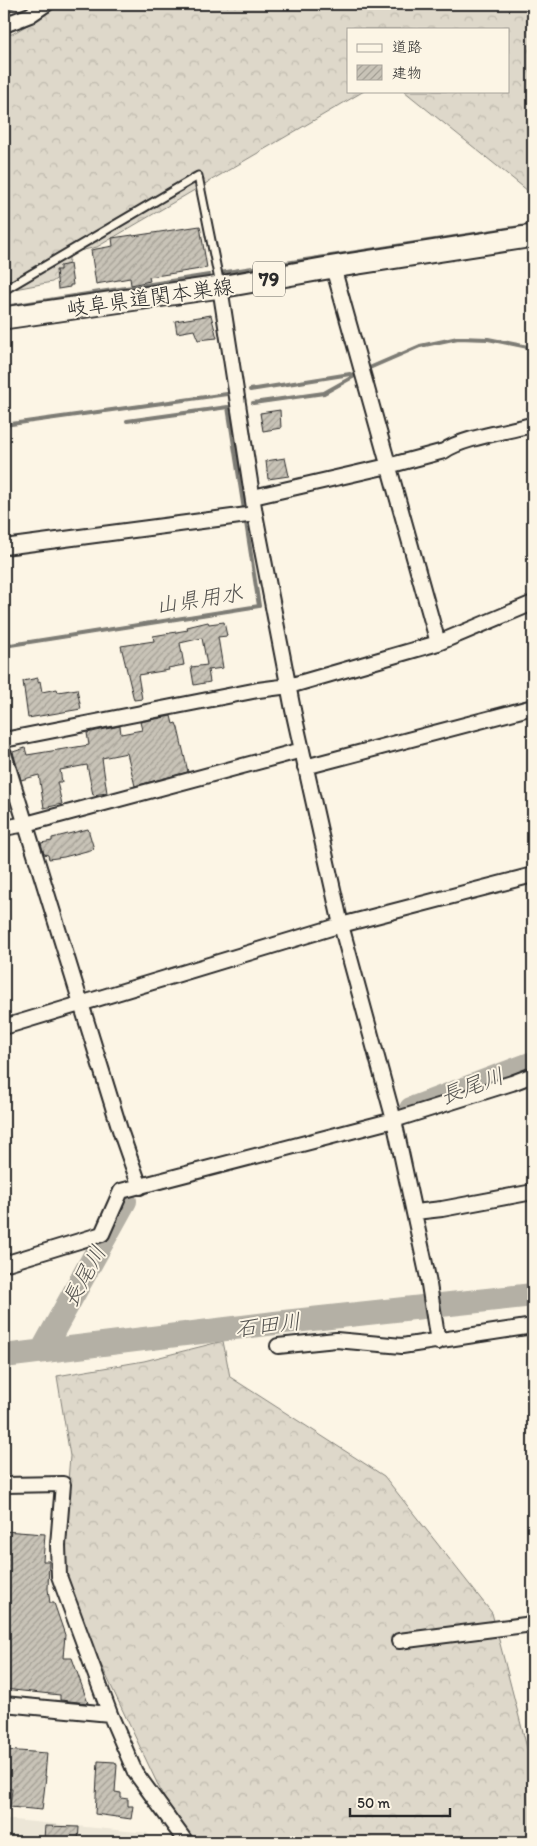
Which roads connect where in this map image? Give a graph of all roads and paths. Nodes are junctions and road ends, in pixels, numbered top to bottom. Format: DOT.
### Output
graph roads {
  1 [pos="46,4"];
  2 [pos="4,25"];
  3 [pos="533,236"];
  4 [pos="333,267"];
  5 [pos="220,288"];
  6 [pos="4,290"];
  7 [pos="4,318"];
  8 [pos="533,427"];
  9 [pos="388,466"];
  10 [pos="253,498"];
  11 [pos="255,514"];
  12 [pos="4,547"];
  13 [pos="533,603"];
  14 [pos="438,643"];
  15 [pos="289,686"];
  16 [pos="533,707"];
  17 [pos="4,740"];
  18 [pos="302,750"];
  19 [pos="4,754"];
  20 [pos="305,766"];
  21 [pos="26,824"];
  22 [pos="4,828"];
  23 [pos="533,875"];
  24 [pos="342,925"];
  25 [pos="81,1002"];
  26 [pos="4,1027"];
  27 [pos="533,1075"];
  28 [pos="394,1120"];
  29 [pos="140,1187"];
  30 [pos="533,1192"];
  31 [pos="415,1212"];
  32 [pos="4,1264"];
  33 [pos="533,1326"];
  34 [pos="436,1335"];
  35 [pos="278,1346"];
  36 [pos="4,1485"];
  37 [pos="533,1624"];
  38 [pos="399,1641"];
  39 [pos="4,1704"];
  40 [pos="110,1714"];
  41 [pos="186,1842"];
  1 -- 2 [label="street"];
  3 -- 4 [label="main road, 岐阜県道関本巣線 / 79"];
  4 -- 5 [label="main road, 岐阜県道関本巣線 / 79"];
  4 -- 9 [label="street"];
  5 -- 6 [label="lane"];
  5 -- 7 [label="main road, 岐阜県道関本巣線 / 79"];
  5 -- 10 [label="street"];
  8 -- 9 [label="street"];
  9 -- 10 [label="street"];
  9 -- 14 [label="street"];
  10 -- 11 [label="street"];
  11 -- 12 [label="street"];
  11 -- 15 [label="street"];
  13 -- 14 [label="street"];
  14 -- 15 [label="street"];
  15 -- 17 [label="street"];
  15 -- 18 [label="street"];
  16 -- 20 [label="street"];
  18 -- 20 [label="street"];
  18 -- 21 [label="street"];
  19 -- 21 [label="street"];
  20 -- 24 [label="street"];
  21 -- 22 [label="street"];
  21 -- 25 [label="street"];
  23 -- 24 [label="street"];
  24 -- 25 [label="street"];
  24 -- 28 [label="street"];
  25 -- 26 [label="street"];
  25 -- 29 [label="street"];
  27 -- 28 [label="street"];
  28 -- 29 [label="street"];
  28 -- 31 [label="street"];
  29 -- 32 [label="street"];
  30 -- 31 [label="street"];
  31 -- 34 [label="street"];
  33 -- 34 [label="street"];
  34 -- 35 [label="street"];
  36 -- 40 [label="street"];
  37 -- 38 [label="street"];
  39 -- 40 [label="street"];
  40 -- 41 [label="street"];
}
